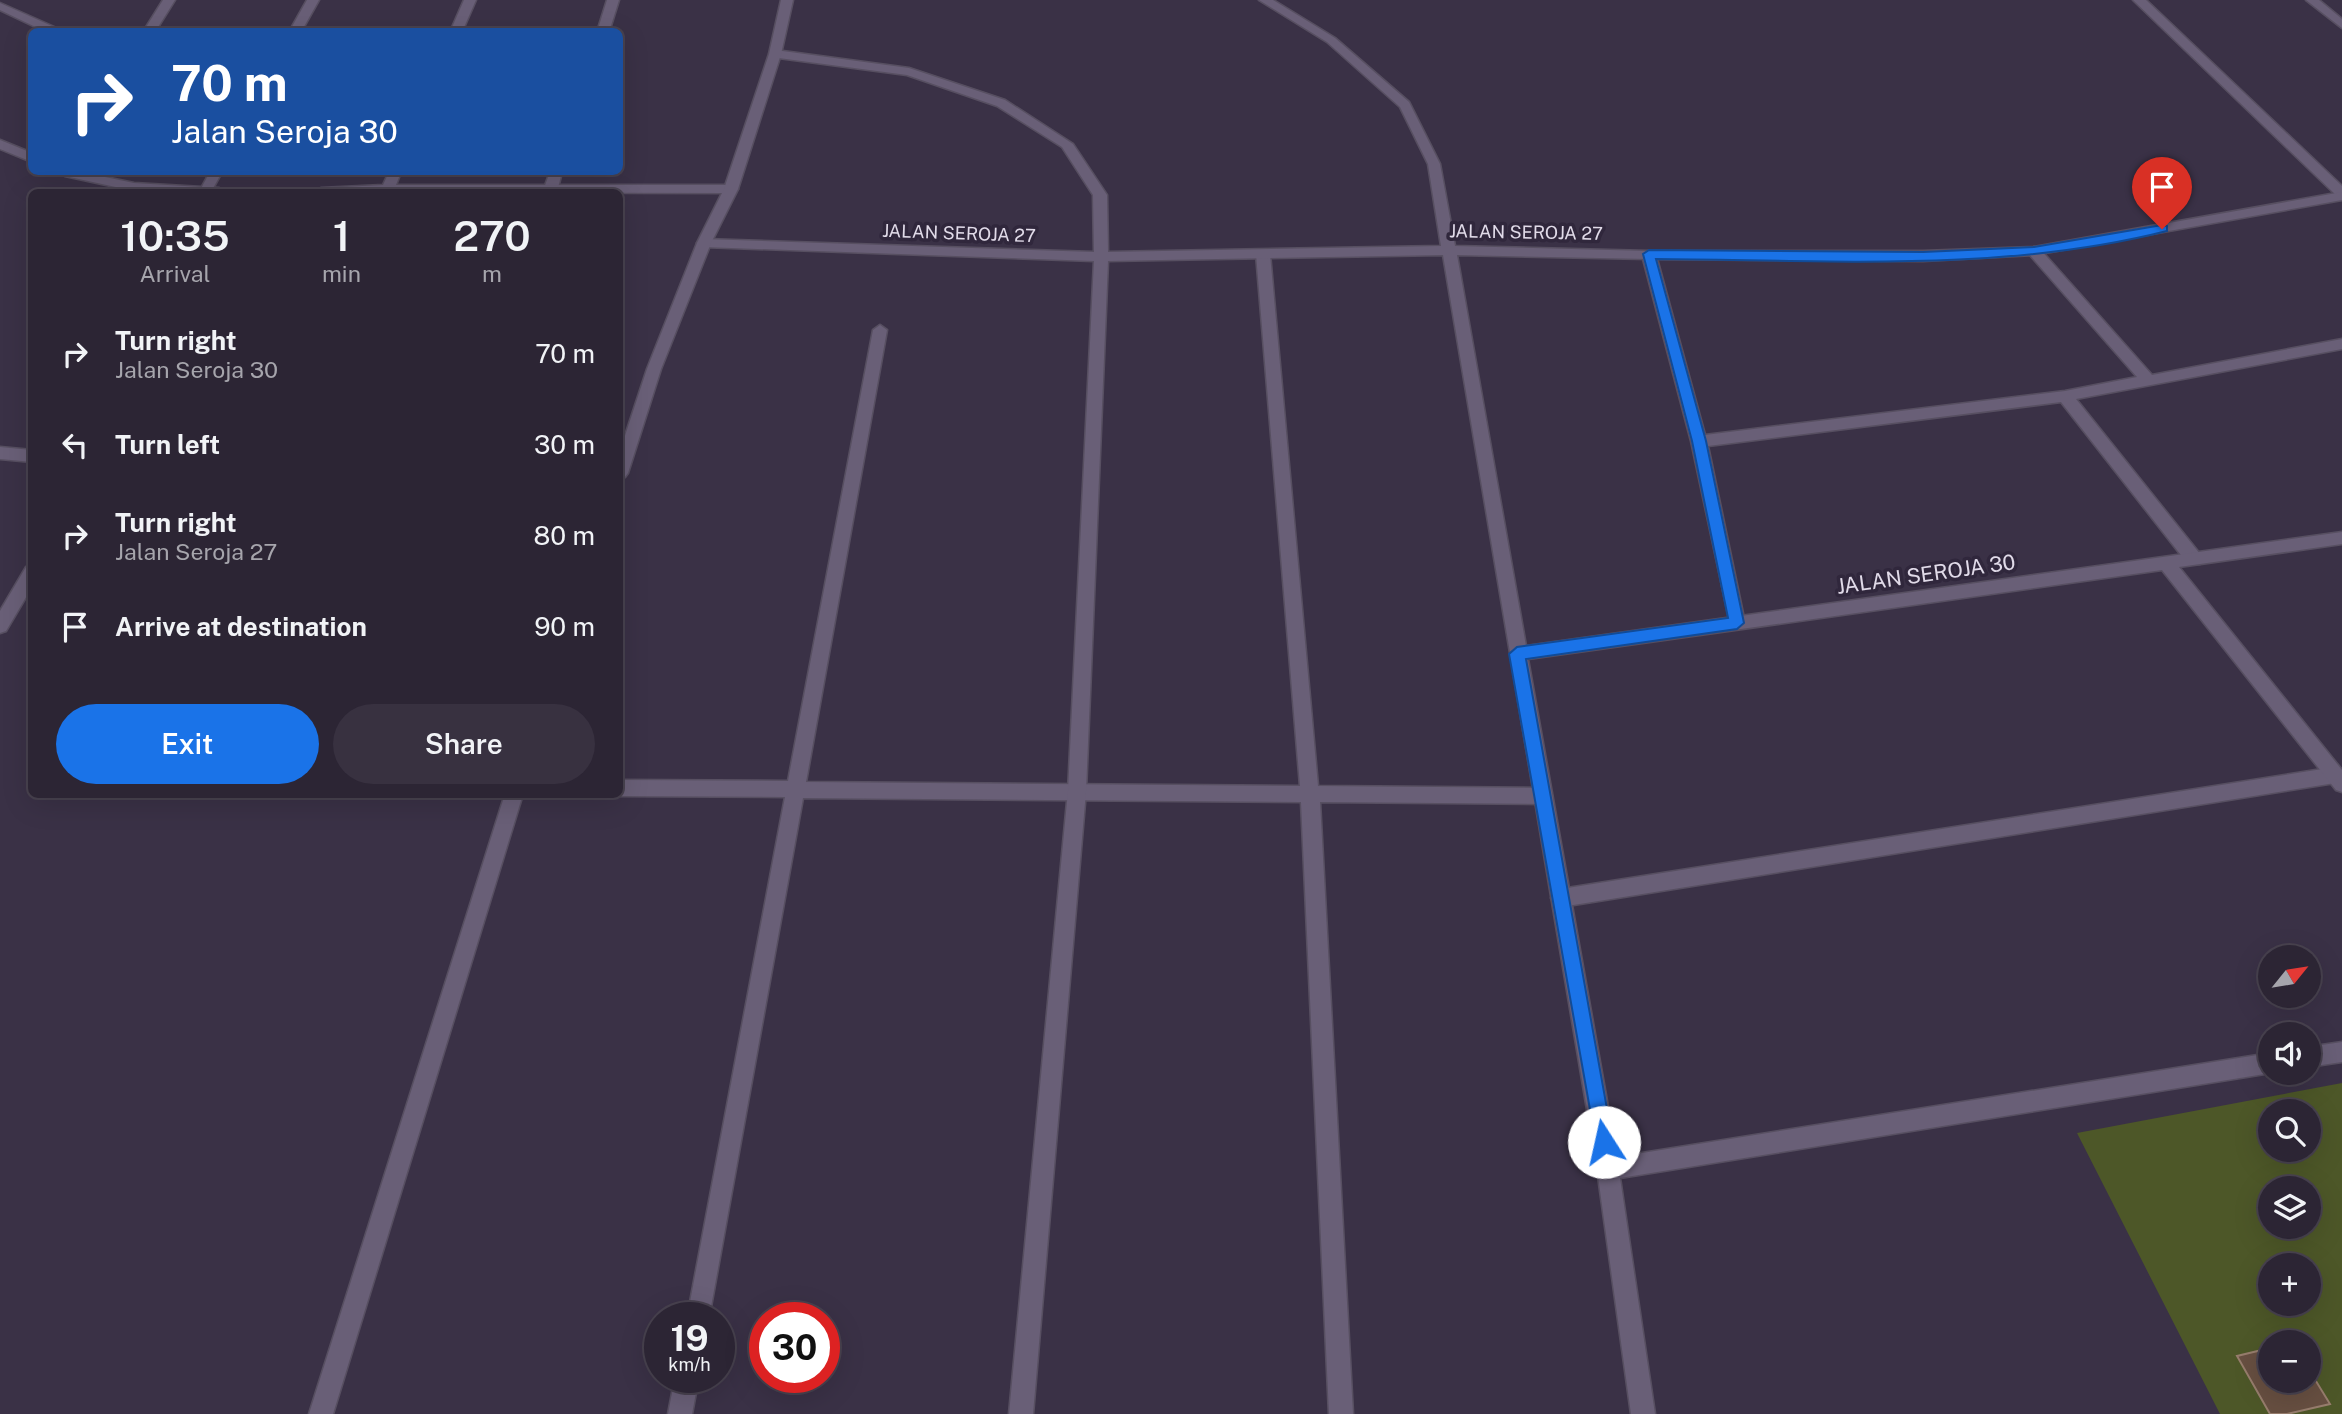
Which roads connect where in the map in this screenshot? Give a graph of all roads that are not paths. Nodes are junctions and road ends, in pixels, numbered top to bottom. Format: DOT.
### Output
graph roads {
  1 [pos="169,0"];
  2 [pos="313,0"];
  3 [pos="470,0"];
  4 [pos="613,0"];
  5 [pos="787,0"];
  6 [pos="1265,0"];
  7 [pos="2139,0"];
  8 [pos="2312,0"];
  9 [pos="0,6"];
  10 [pos="2342,25"];
  11 [pos="48,28"];
  12 [pos="152,28"];
  13 [pos="297,28"];
  14 [pos="458,28"];
  15 [pos="604,28"];
  16 [pos="775,54"];
  17 [pos="0,144"];
  18 [pos="28,156"];
  19 [pos="79,175"];
  20 [pos="555,175"];
  21 [pos="551,188"];
  22 [pos="162,189"];
  23 [pos="406,189"];
  24 [pos="731,189"];
  25 [pos="2342,195"];
  26 [pos="704,243"];
  27 [pos="1447,250"];
  28 [pos="2034,251"];
  29 [pos="1263,254"];
  30 [pos="1649,254"];
  31 [pos="1101,257"];
  32 [pos="880,330"];
  33 [pos="2342,344"];
  34 [pos="2148,380"];
  35 [pos="2065,396"];
  36 [pos="1699,441"];
  37 [pos="0,453"];
  38 [pos="28,456"];
  39 [pos="623,464"];
  40 [pos="2342,538"];
  41 [pos="2194,559"];
  42 [pos="2166,563"];
  43 [pos="28,579"];
  44 [pos="1737,623"];
  45 [pos="0,626"];
  46 [pos="1517,654"];
  47 [pos="2338,780"];
  48 [pos="623,788"];
  49 [pos="796,790"];
  50 [pos="1077,791"];
  51 [pos="1310,794"];
  52 [pos="1543,796"];
  53 [pos="513,798"];
  54 [pos="1561,898"];
  55 [pos="2342,1052"];
  56 [pos="2321,1055"];
  57 [pos="2258,1065"];
  58 [pos="1608,1169"];
  59 [pos="701,1302"];
  60 [pos="684,1393"];
  61 [pos="321,1414"];
  62 [pos="680,1414"];
  63 [pos="1021,1414"];
  64 [pos="1341,1414"];
  65 [pos="1643,1414"];
  1 -- 12 [label="street"];
  2 -- 13 [label="street"];
  3 -- 14 [label="street"];
  4 -- 15 [label="street"];
  5 -- 16 [label="street"];
  6 -- 27 [label="street"];
  7 -- 25 [label="street"];
  8 -- 10 [label="street"];
  9 -- 11 [label="street"];
  16 -- 24 [label="street"];
  16 -- 31 [label="street"];
  17 -- 18 [label="street"];
  19 -- 22 [label="street"];
  20 -- 21 [label="street"];
  21 -- 23 [label="street"];
  21 -- 24 [label="street"];
  24 -- 26 [label="street"];
  25 -- 28 [label="street, JALAN SEROJA 27"];
  26 -- 31 [label="street, JALAN SEROJA 27"];
  26 -- 39 [label="street"];
  27 -- 29 [label="street, JALAN SEROJA 27"];
  27 -- 30 [label="street, JALAN SEROJA 27"];
  27 -- 46 [label="street"];
  28 -- 30 [label="street, JALAN SEROJA 27"];
  28 -- 34 [label="street"];
  29 -- 31 [label="street, JALAN SEROJA 27"];
  29 -- 51 [label="street"];
  30 -- 36 [label="street"];
  31 -- 50 [label="street"];
  32 -- 49 [label="street"];
  33 -- 34 [label="street"];
  34 -- 35 [label="street"];
  35 -- 36 [label="street"];
  35 -- 41 [label="street"];
  36 -- 44 [label="street"];
  37 -- 38 [label="street"];
  40 -- 41 [label="street, JALAN SEROJA 30"];
  41 -- 42 [label="street, JALAN SEROJA 30"];
  42 -- 44 [label="street, JALAN SEROJA 30"];
  42 -- 47 [label="street"];
  43 -- 45 [label="street"];
  44 -- 46 [label="street, JALAN SEROJA 30"];
  46 -- 52 [label="street"];
  47 -- 54 [label="street"];
  48 -- 49 [label="street"];
  49 -- 50 [label="street"];
  49 -- 59 [label="street"];
  50 -- 51 [label="street"];
  50 -- 63 [label="street"];
  51 -- 52 [label="street"];
  51 -- 64 [label="street"];
  52 -- 54 [label="street"];
  53 -- 61 [label="street"];
  54 -- 58 [label="street"];
  55 -- 56 [label="street"];
  57 -- 58 [label="street"];
  58 -- 65 [label="street"];
  60 -- 62 [label="street"];
}
